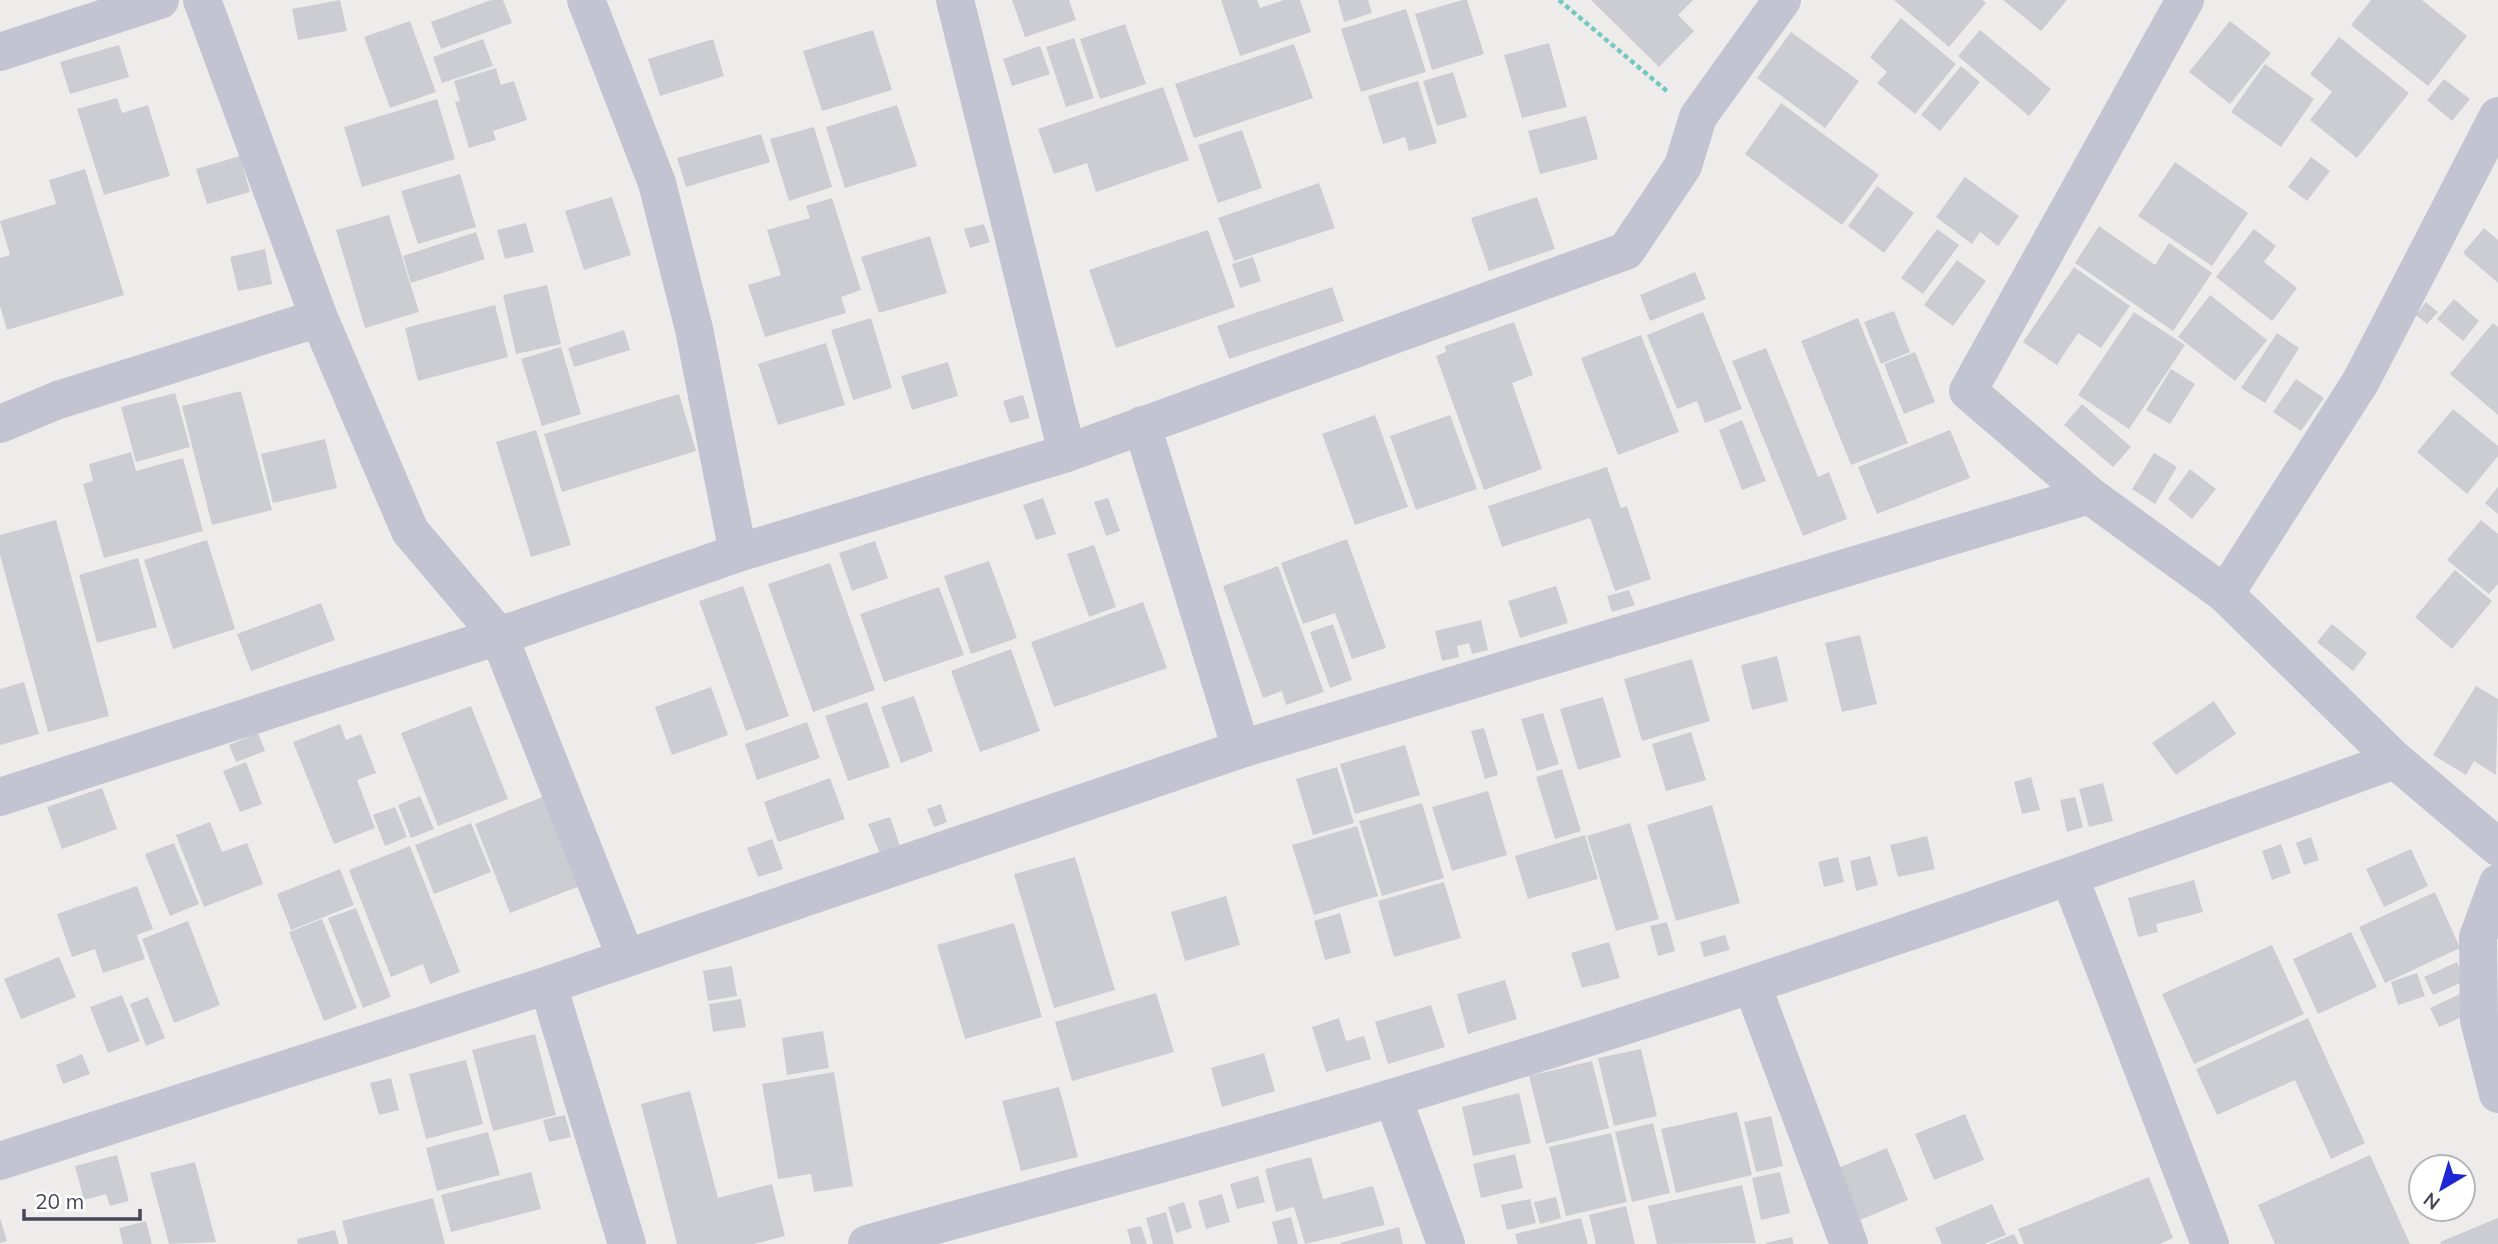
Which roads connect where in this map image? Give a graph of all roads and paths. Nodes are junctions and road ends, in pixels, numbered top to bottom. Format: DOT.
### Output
graph roads {
  1 [pos="160,0"];
  2 [pos="202,0"];
  3 [pos="586,0"];
  4 [pos="956,0"];
  5 [pos="1559,0"];
  6 [pos="1782,0"];
  7 [pos="2185,0"];
  8 [pos="0,52"];
  9 [pos="1698,117"];
  10 [pos="2498,117"];
  11 [pos="319,318"];
  12 [pos="0,424"];
  13 [pos="1142,425"];
  14 [pos="1067,453"];
  15 [pos="2089,495"];
  16 [pos="738,553"];
  17 [pos="2225,594"];
  18 [pos="499,636"];
  19 [pos="1241,749"];
  20 [pos="2395,760"];
  21 [pos="0,797"];
  22 [pos="2498,847"];
  23 [pos="2070,878"];
  24 [pos="2498,883"];
  25 [pos="626,958"];
  26 [pos="548,985"];
  27 [pos="1752,985"];
  28 [pos="2498,1094"];
  29 [pos="1393,1098"];
  30 [pos="0,1161"];
  31 [pos="628,1244"];
  32 [pos="867,1244"];
  33 [pos="1446,1244"];
  34 [pos="1849,1244"];
  35 [pos="2210,1244"];
  1 -- 8 [label="street"];
  2 -- 11 [label="street"];
  3 -- 16 [label="street"];
  4 -- 14 [label="street"];
  5 -- 9 [label="path"];
  6 -- 9 [label="street"];
  7 -- 15 [label="street"];
  9 -- 13 [label="street"];
  10 -- 17 [label="street"];
  11 -- 12 [label="street"];
  11 -- 18 [label="street"];
  13 -- 14 [label="street"];
  13 -- 19 [label="street"];
  14 -- 16 [label="street"];
  15 -- 17 [label="street"];
  15 -- 19 [label="street"];
  16 -- 18 [label="street"];
  17 -- 20 [label="street"];
  18 -- 21 [label="street"];
  18 -- 25 [label="street"];
  19 -- 25 [label="street"];
  20 -- 22 [label="street"];
  20 -- 23 [label="street"];
  23 -- 27 [label="street"];
  23 -- 35 [label="street"];
  24 -- 28 [label="street"];
  25 -- 26 [label="street"];
  26 -- 30 [label="street"];
  26 -- 31 [label="street"];
  27 -- 29 [label="street"];
  27 -- 34 [label="street"];
  29 -- 32 [label="street"];
  29 -- 33 [label="street"];
}
